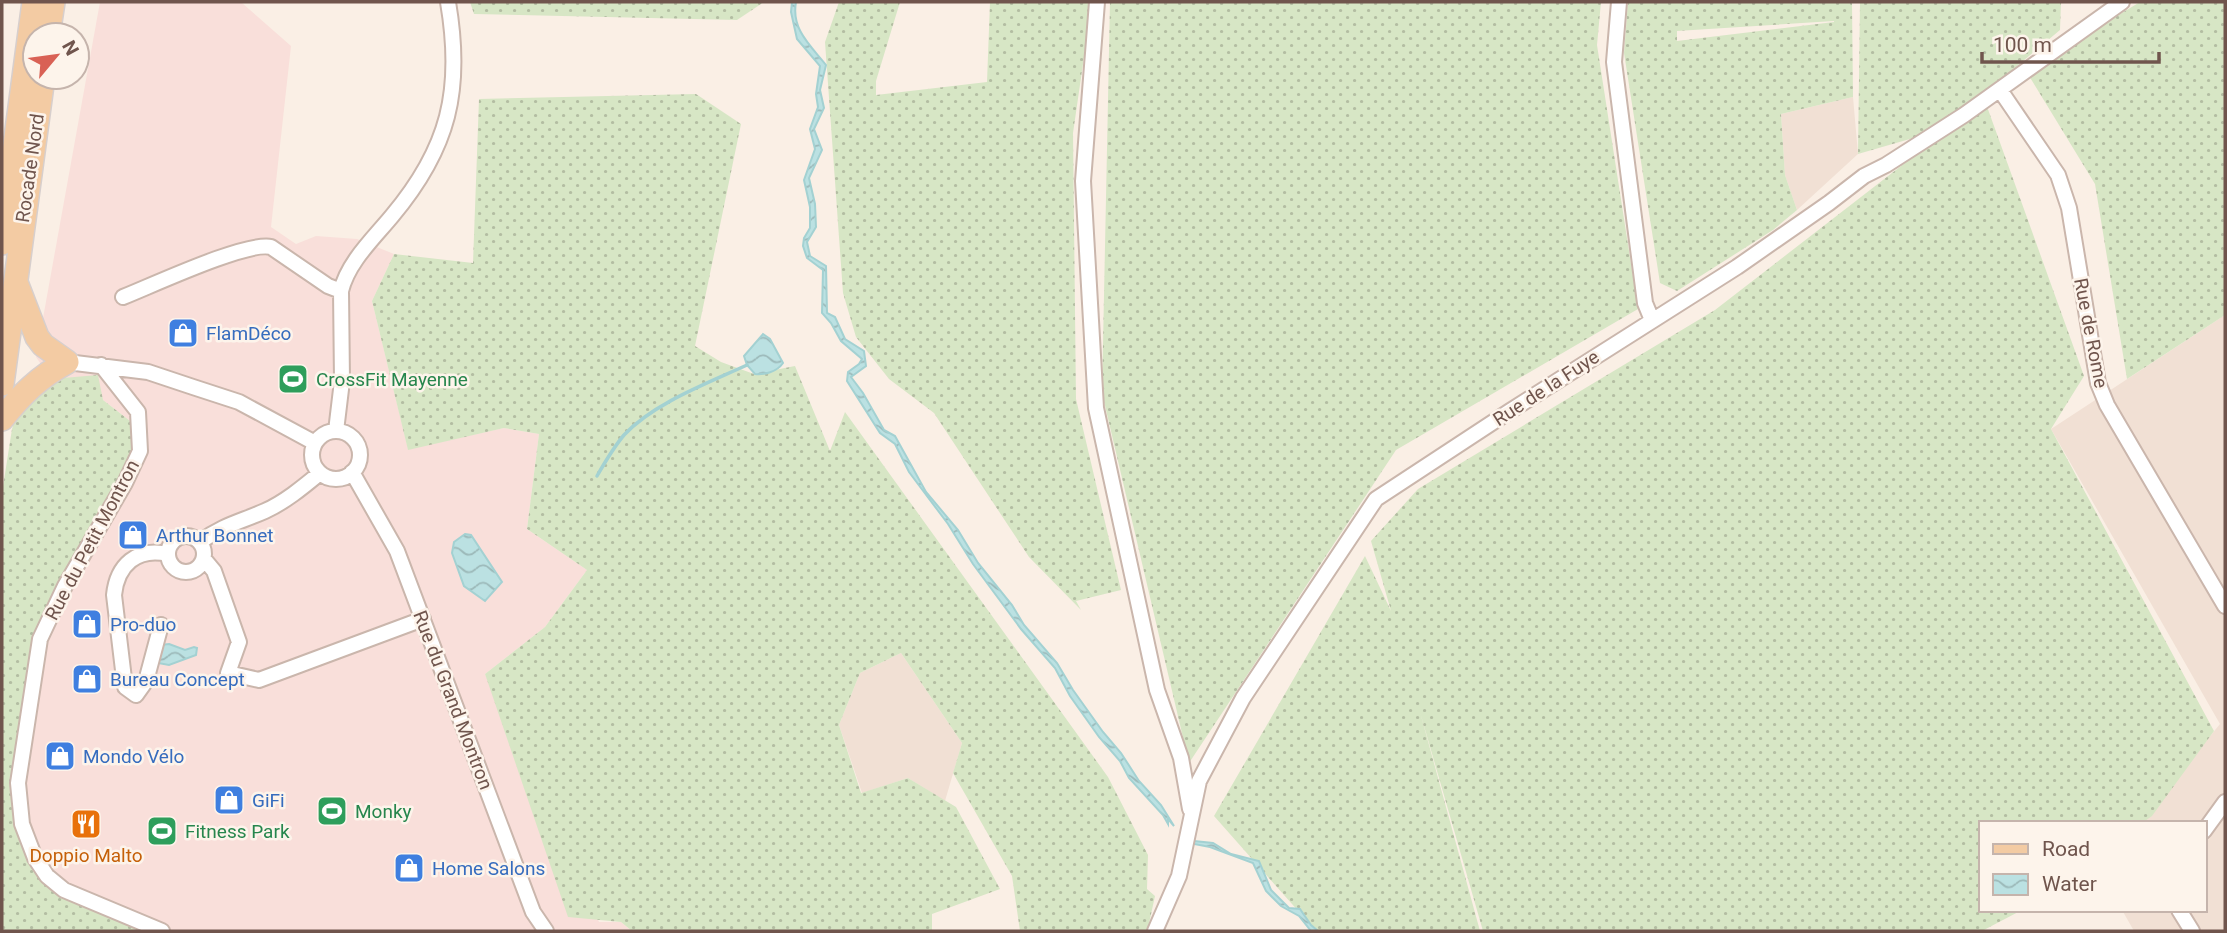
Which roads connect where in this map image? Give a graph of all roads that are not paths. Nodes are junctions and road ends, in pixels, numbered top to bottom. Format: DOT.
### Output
graph roads {
  1 [pos="34,2"];
  2 [pos="53,2"];
  3 [pos="448,2"];
  4 [pos="1097,2"];
  5 [pos="1619,2"];
  6 [pos="2122,2"];
  7 [pos="50,21"];
  8 [pos="2000,90"];
  9 [pos="41,91"];
  10 [pos="2,243"];
  11 [pos="15,278"];
  12 [pos="341,291"];
  13 [pos="123,297"];
  14 [pos="1652,320"];
  15 [pos="67,362"];
  16 [pos="101,365"];
  17 [pos="2,384"];
  18 [pos="2,419"];
  19 [pos="336,431"];
  20 [pos="314,443"];
  21 [pos="352,472"];
  22 [pos="320,473"];
  23 [pos="200,542"];
  24 [pos="168,554"];
  25 [pos="204,559"];
  26 [pos="2224,602"];
  27 [pos="422,620"];
  28 [pos="160,625"];
  29 [pos="2225,802"];
  30 [pos="1191,817"];
  31 [pos="2206,828"];
  32 [pos="2180,912"];
  33 [pos="162,931"];
  34 [pos="546,931"];
  35 [pos="1155,931"];
  36 [pos="2192,931"];
  1 -- 10 [label="main road, Rocade Nord"];
  2 -- 7 [label="main road"];
  3 -- 12 [label="street"];
  4 -- 30 [label="street"];
  5 -- 14 [label="street"];
  6 -- 8 [label="street, Rue de la Fuye"];
  8 -- 14 [label="street, Rue de la Fuye"];
  8 -- 26 [label="street, Rue de Rome"];
  9 -- 11 [label="main road, Rocade Nord"];
  11 -- 15 [label="main road"];
  11 -- 17 [label="main road, Rocade Nord"];
  12 -- 13 [label="street"];
  12 -- 19 [label="street"];
  14 -- 30 [label="street, Rue de la Fuye"];
  15 -- 16 [label="street"];
  15 -- 18 [label="main road"];
  16 -- 20 [label="street"];
  16 -- 33 [label="street, Rue du Petit Montron"];
  19 -- 20 [label="street"];
  19 -- 21 [label="street"];
  20 -- 22 [label="street"];
  21 -- 22 [label="street"];
  21 -- 27 [label="street, Rue du Grand Montron"];
  22 -- 23 [label="street"];
  23 -- 24 [label="street"];
  23 -- 25 [label="street"];
  24 -- 25 [label="street"];
  24 -- 28 [label="street"];
  25 -- 27 [label="street"];
  27 -- 34 [label="street, Rue du Grand Montron"];
  29 -- 31 [label="street"];
  30 -- 35 [label="street, Rue de la Fuye"];
  32 -- 36 [label="street"];
}
